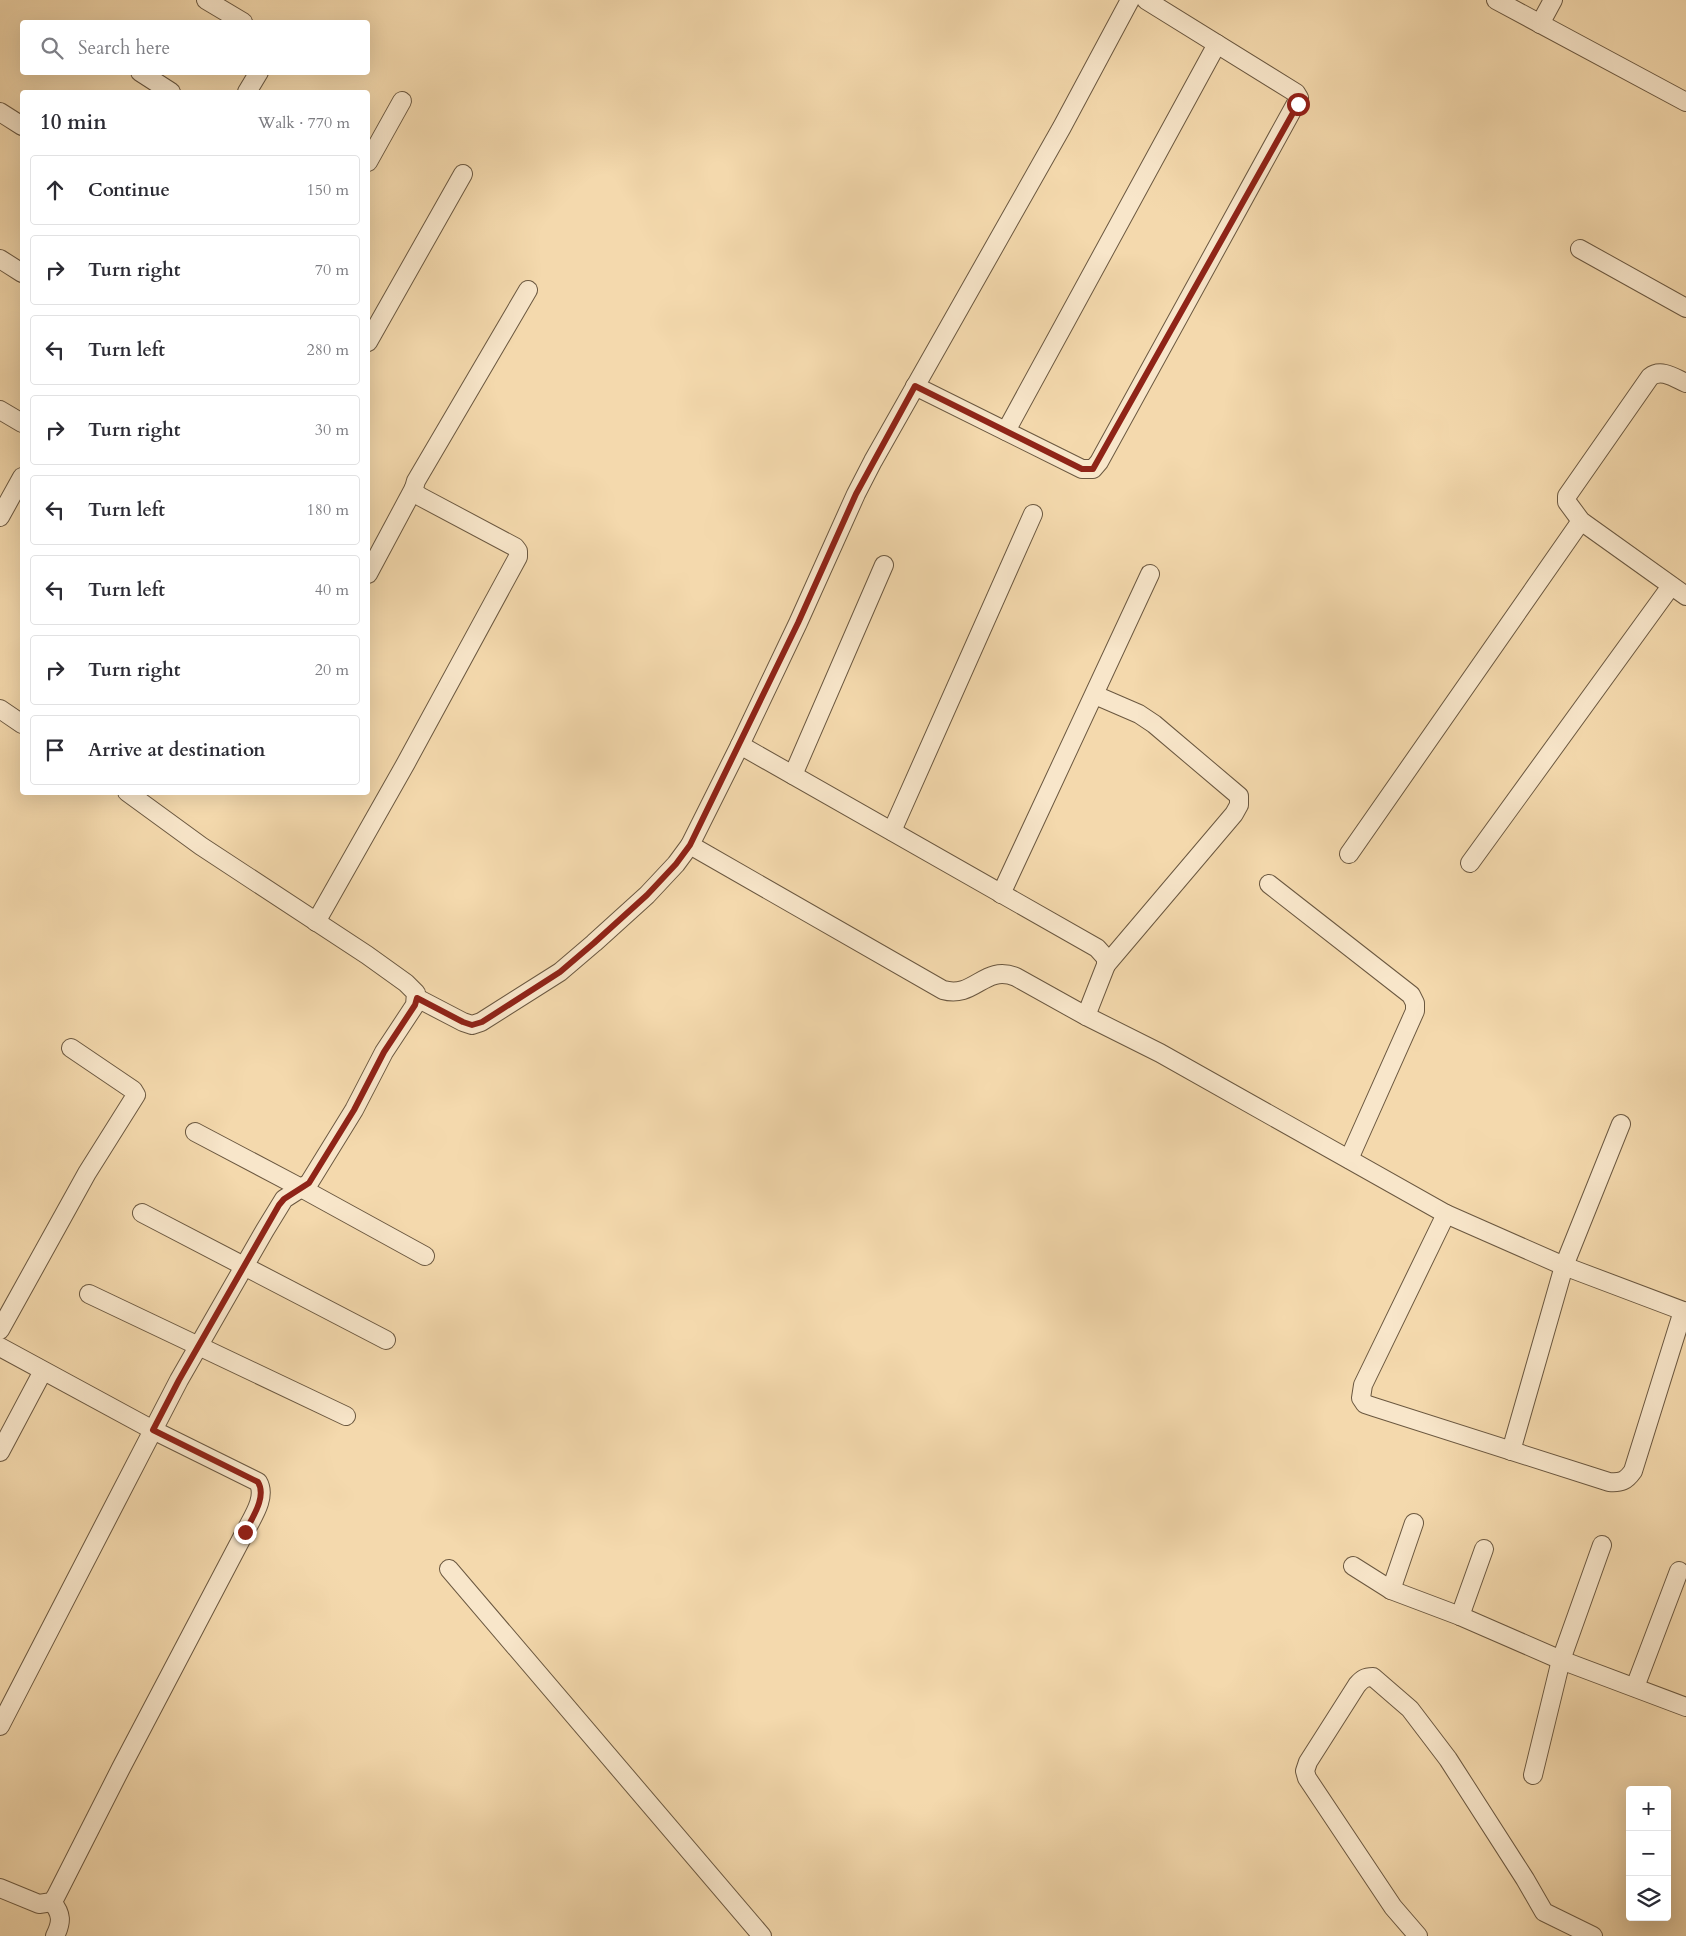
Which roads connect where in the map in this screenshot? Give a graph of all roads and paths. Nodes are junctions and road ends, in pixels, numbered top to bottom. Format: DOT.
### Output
graph roads {
  1 [pos="206,0"];
  2 [pos="1130,0"];
  3 [pos="1146,0"];
  4 [pos="1496,0"];
  5 [pos="1553,0"];
  6 [pos="240,20"];
  7 [pos="1540,24"];
  8 [pos="1217,44"];
  9 [pos="144,75"];
  10 [pos="257,75"];
  11 [pos="167,90"];
  12 [pos="248,90"];
  13 [pos="402,101"];
  14 [pos="1686,102"];
  15 [pos="0,112"];
  16 [pos="20,125"];
  17 [pos="370,158"];
  18 [pos="463,174"];
  19 [pos="1580,249"];
  20 [pos="0,259"];
  21 [pos="20,271"];
  22 [pos="528,290"];
  23 [pos="1686,308"];
  24 [pos="370,338"];
  25 [pos="1686,383"];
  26 [pos="915,386"];
  27 [pos="0,410"];
  28 [pos="20,422"];
  29 [pos="1006,431"];
  30 [pos="20,482"];
  31 [pos="414,488"];
  32 [pos="1033,514"];
  33 [pos="0,517"];
  34 [pos="1581,521"];
  35 [pos="884,565"];
  36 [pos="370,570"];
  37 [pos="1150,574"];
  38 [pos="1672,586"];
  39 [pos="1686,596"];
  40 [pos="1095,694"];
  41 [pos="2,715"];
  42 [pos="20,723"];
  43 [pos="740,745"];
  44 [pos="793,775"];
  45 [pos="131,795"];
  46 [pos="892,831"];
  47 [pos="690,845"];
  48 [pos="1349,854"];
  49 [pos="1470,863"];
  50 [pos="1269,884"];
  51 [pos="1001,894"];
  52 [pos="316,922"];
  53 [pos="1106,965"];
  54 [pos="417,998"];
  55 [pos="1086,1016"];
  56 [pos="71,1048"];
  57 [pos="1620,1124"];
  58 [pos="195,1132"];
  59 [pos="1349,1158"];
  60 [pos="303,1189"];
  61 [pos="142,1213"];
  62 [pos="1446,1214"];
  63 [pos="425,1256"];
  64 [pos="1564,1266"];
  65 [pos="244,1267"];
  66 [pos="89,1294"];
  67 [pos="1684,1312"];
  68 [pos="0,1330"];
  69 [pos="386,1340"];
  70 [pos="0,1347"];
  71 [pos="198,1347"];
  72 [pos="43,1371"];
  73 [pos="346,1416"];
  74 [pos="153,1430"];
  75 [pos="1511,1451"];
  76 [pos="0,1452"];
  77 [pos="1414,1523"];
  78 [pos="1602,1545"];
  79 [pos="1484,1549"];
  80 [pos="1353,1566"];
  81 [pos="449,1569"];
  82 [pos="1679,1572"];
  83 [pos="1391,1590"];
  84 [pos="1460,1616"];
  85 [pos="1561,1660"];
  86 [pos="1635,1687"];
  87 [pos="1686,1707"];
  88 [pos="0,1726"];
  89 [pos="1533,1775"];
  90 [pos="0,1888"];
  91 [pos="52,1902"];
  92 [pos="55,1936"];
  93 [pos="762,1936"];
  94 [pos="1418,1936"];
  95 [pos="1594,1936"];
  1 -- 6 [label="street"];
  2 -- 26 [label="street"];
  3 -- 8 [label="street"];
  4 -- 7 [label="street"];
  5 -- 7 [label="street"];
  7 -- 14 [label="street"];
  8 -- 29 [label="street"];
  8 -- 29 [label="street"];
  9 -- 11 [label="street"];
  10 -- 12 [label="street"];
  13 -- 17 [label="street"];
  15 -- 16 [label="street"];
  18 -- 24 [label="street"];
  19 -- 23 [label="street"];
  20 -- 21 [label="street"];
  22 -- 31 [label="street"];
  25 -- 34 [label="street"];
  26 -- 29 [label="street"];
  26 -- 43 [label="street"];
  27 -- 28 [label="street"];
  30 -- 33 [label="street"];
  31 -- 36 [label="street"];
  31 -- 52 [label="street"];
  32 -- 46 [label="street"];
  34 -- 38 [label="street"];
  34 -- 48 [label="street"];
  35 -- 44 [label="street"];
  37 -- 40 [label="street"];
  38 -- 39 [label="street"];
  38 -- 49 [label="street"];
  40 -- 51 [label="street"];
  40 -- 53 [label="street"];
  41 -- 42 [label="street"];
  43 -- 44 [label="street"];
  43 -- 47 [label="street"];
  44 -- 46 [label="street"];
  45 -- 52 [label="street"];
  46 -- 51 [label="street"];
  47 -- 54 [label="street"];
  47 -- 55 [label="street"];
  50 -- 59 [label="street"];
  51 -- 53 [label="street"];
  52 -- 54 [label="street"];
  53 -- 55 [label="street"];
  54 -- 60 [label="street"];
  55 -- 59 [label="street"];
  56 -- 68 [label="street"];
  57 -- 64 [label="street"];
  58 -- 60 [label="street"];
  59 -- 62 [label="street"];
  60 -- 63 [label="street"];
  60 -- 65 [label="street"];
  61 -- 65 [label="street"];
  62 -- 64 [label="street"];
  62 -- 75 [label="street"];
  64 -- 67 [label="street"];
  64 -- 75 [label="street"];
  65 -- 69 [label="street"];
  65 -- 71 [label="street"];
  66 -- 71 [label="street"];
  67 -- 75 [label="street"];
  70 -- 72 [label="street"];
  71 -- 73 [label="street"];
  71 -- 74 [label="street"];
  72 -- 74 [label="street"];
  72 -- 76 [label="street"];
  74 -- 88 [label="street"];
  74 -- 91 [label="street"];
  77 -- 83 [label="street"];
  78 -- 85 [label="street"];
  79 -- 84 [label="street"];
  80 -- 83 [label="street"];
  81 -- 93 [label="street"];
  82 -- 86 [label="street"];
  83 -- 84 [label="street"];
  84 -- 85 [label="street"];
  85 -- 86 [label="street"];
  85 -- 89 [label="street"];
  86 -- 87 [label="street"];
  90 -- 91 [label="street"];
  91 -- 92 [label="street"];
  94 -- 95 [label="street"];
}
